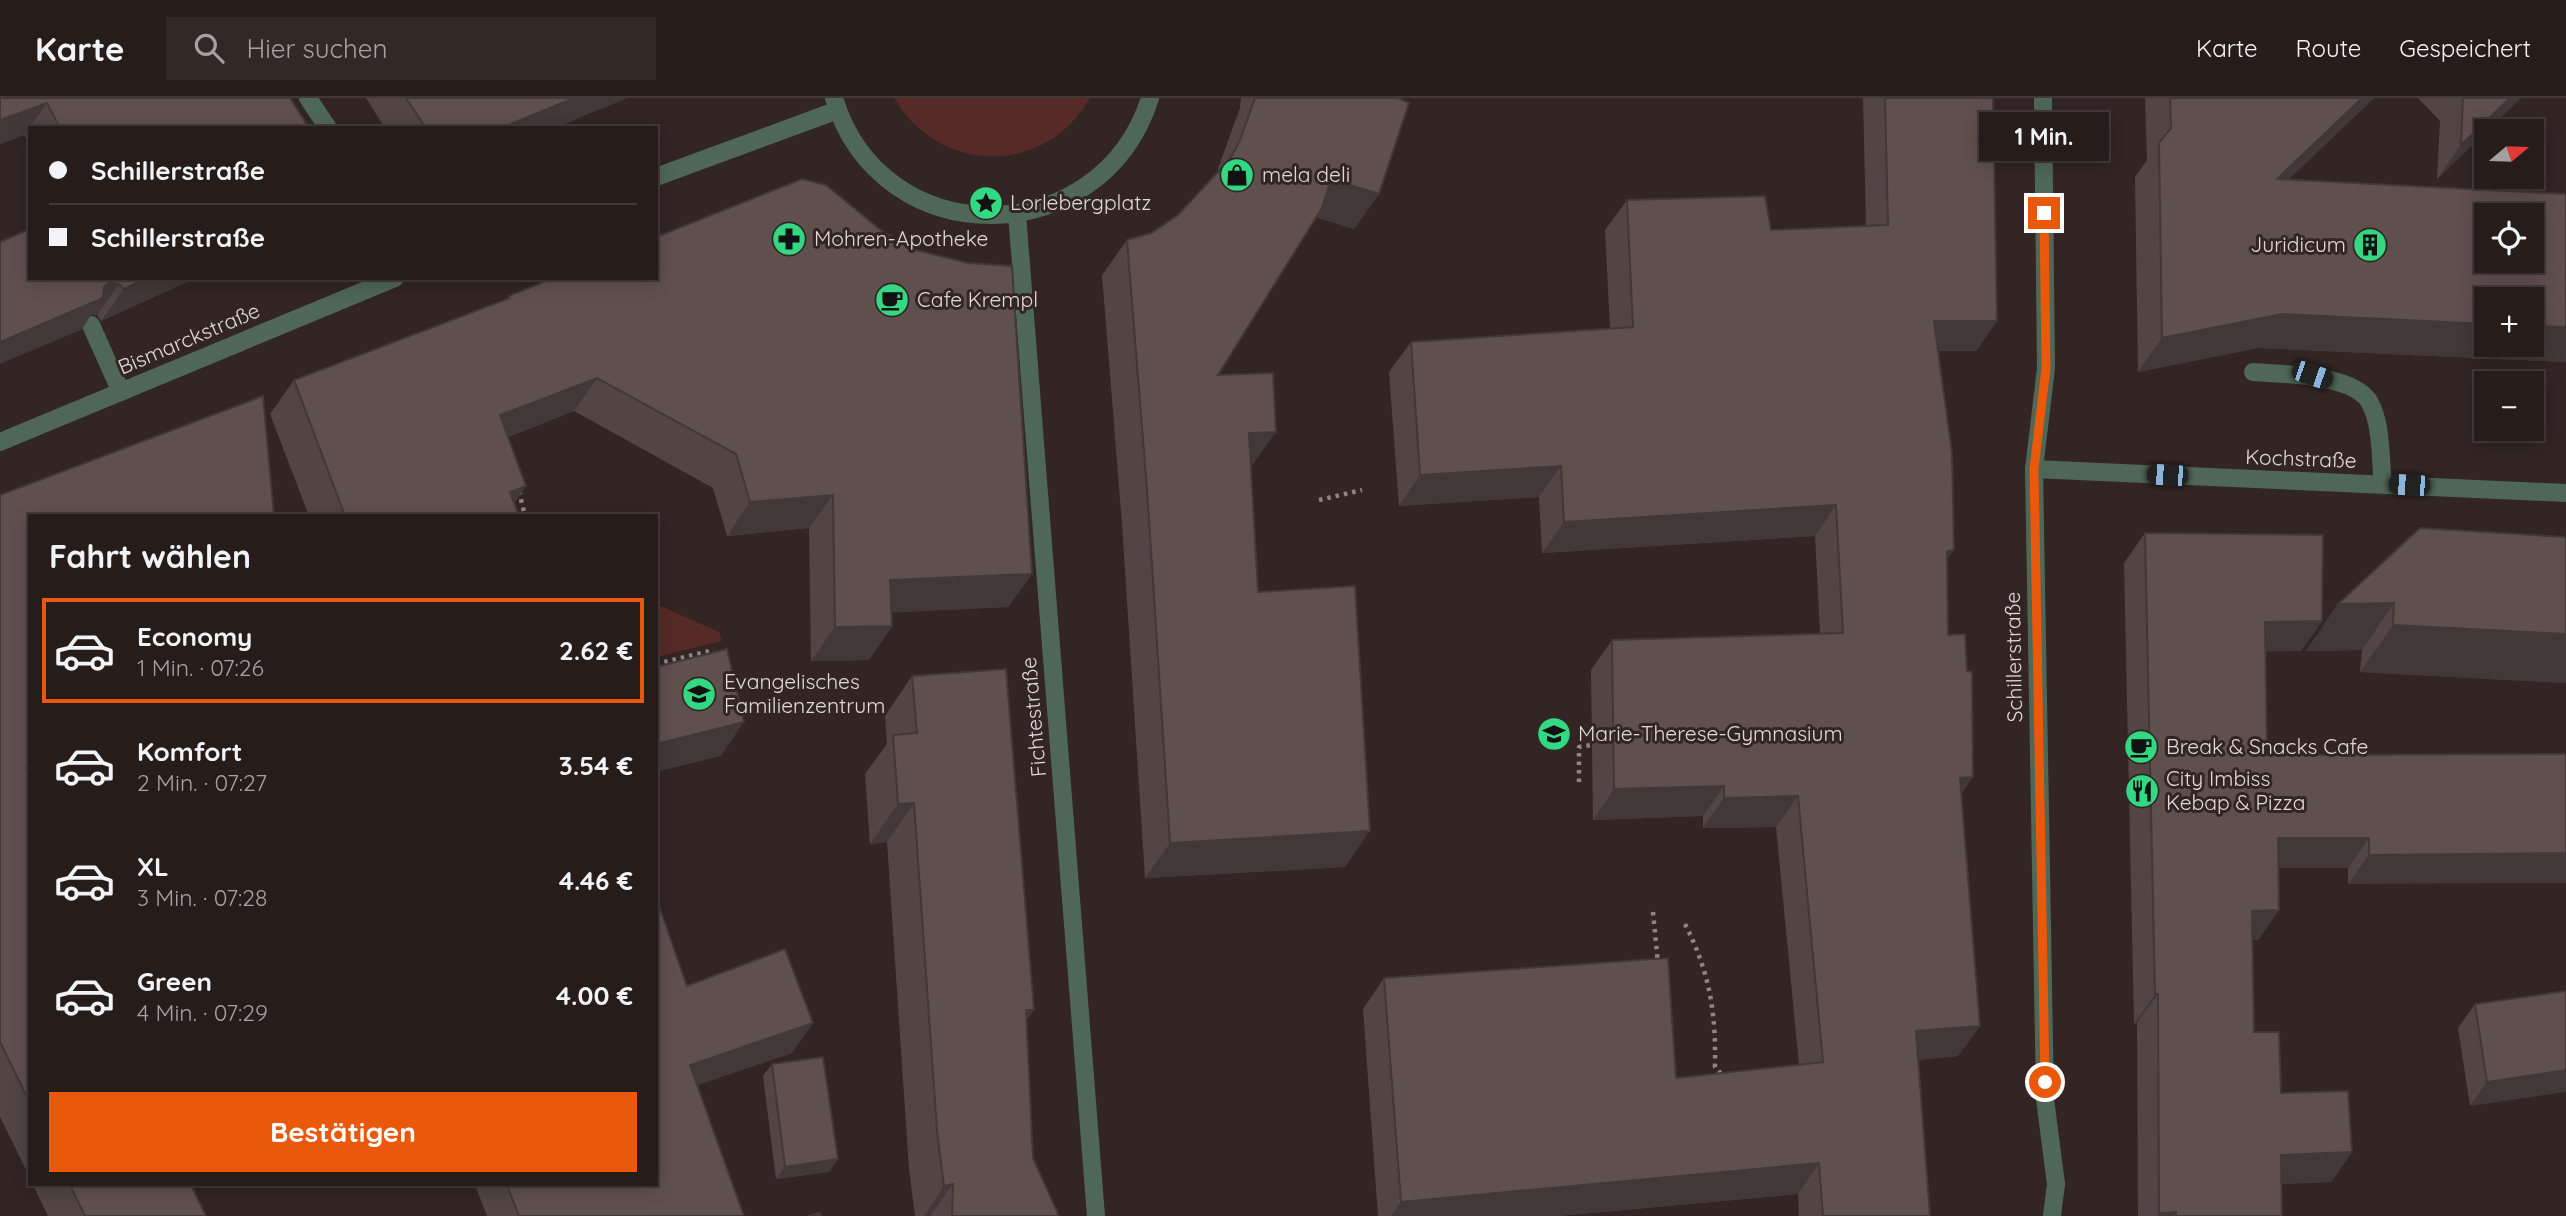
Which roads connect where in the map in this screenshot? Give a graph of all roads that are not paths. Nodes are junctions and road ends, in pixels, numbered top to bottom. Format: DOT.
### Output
graph roads {
  1 [pos="308,98"];
  2 [pos="1150,98"];
  3 [pos="2043,98"];
  4 [pos="836,104"];
  5 [pos="327,126"];
  6 [pos="658,176"];
  7 [pos="1017,214"];
  8 [pos="390,280"];
  9 [pos="91,325"];
  10 [pos="2253,372"];
  11 [pos="121,392"];
  12 [pos="0,442"];
  13 [pos="2034,469"];
  14 [pos="2383,484"];
  15 [pos="2566,493"];
  16 [pos="1096,1216"];
  17 [pos="2052,1216"];
  1 -- 5 [label="street"];
  2 -- 7 [label="street"];
  3 -- 13 [label="street, Schillerstraße"];
  4 -- 6 [label="street"];
  4 -- 7 [label="street"];
  7 -- 16 [label="street, Fichtestraße"];
  8 -- 11 [label="street, Bismarckstraße"];
  9 -- 11 [label="street"];
  10 -- 14 [label="street"];
  11 -- 12 [label="street, Bismarckstraße"];
  13 -- 14 [label="street, Kochstraße"];
  13 -- 17 [label="street, Schillerstraße"];
  14 -- 15 [label="street, Kochstraße"];
}
